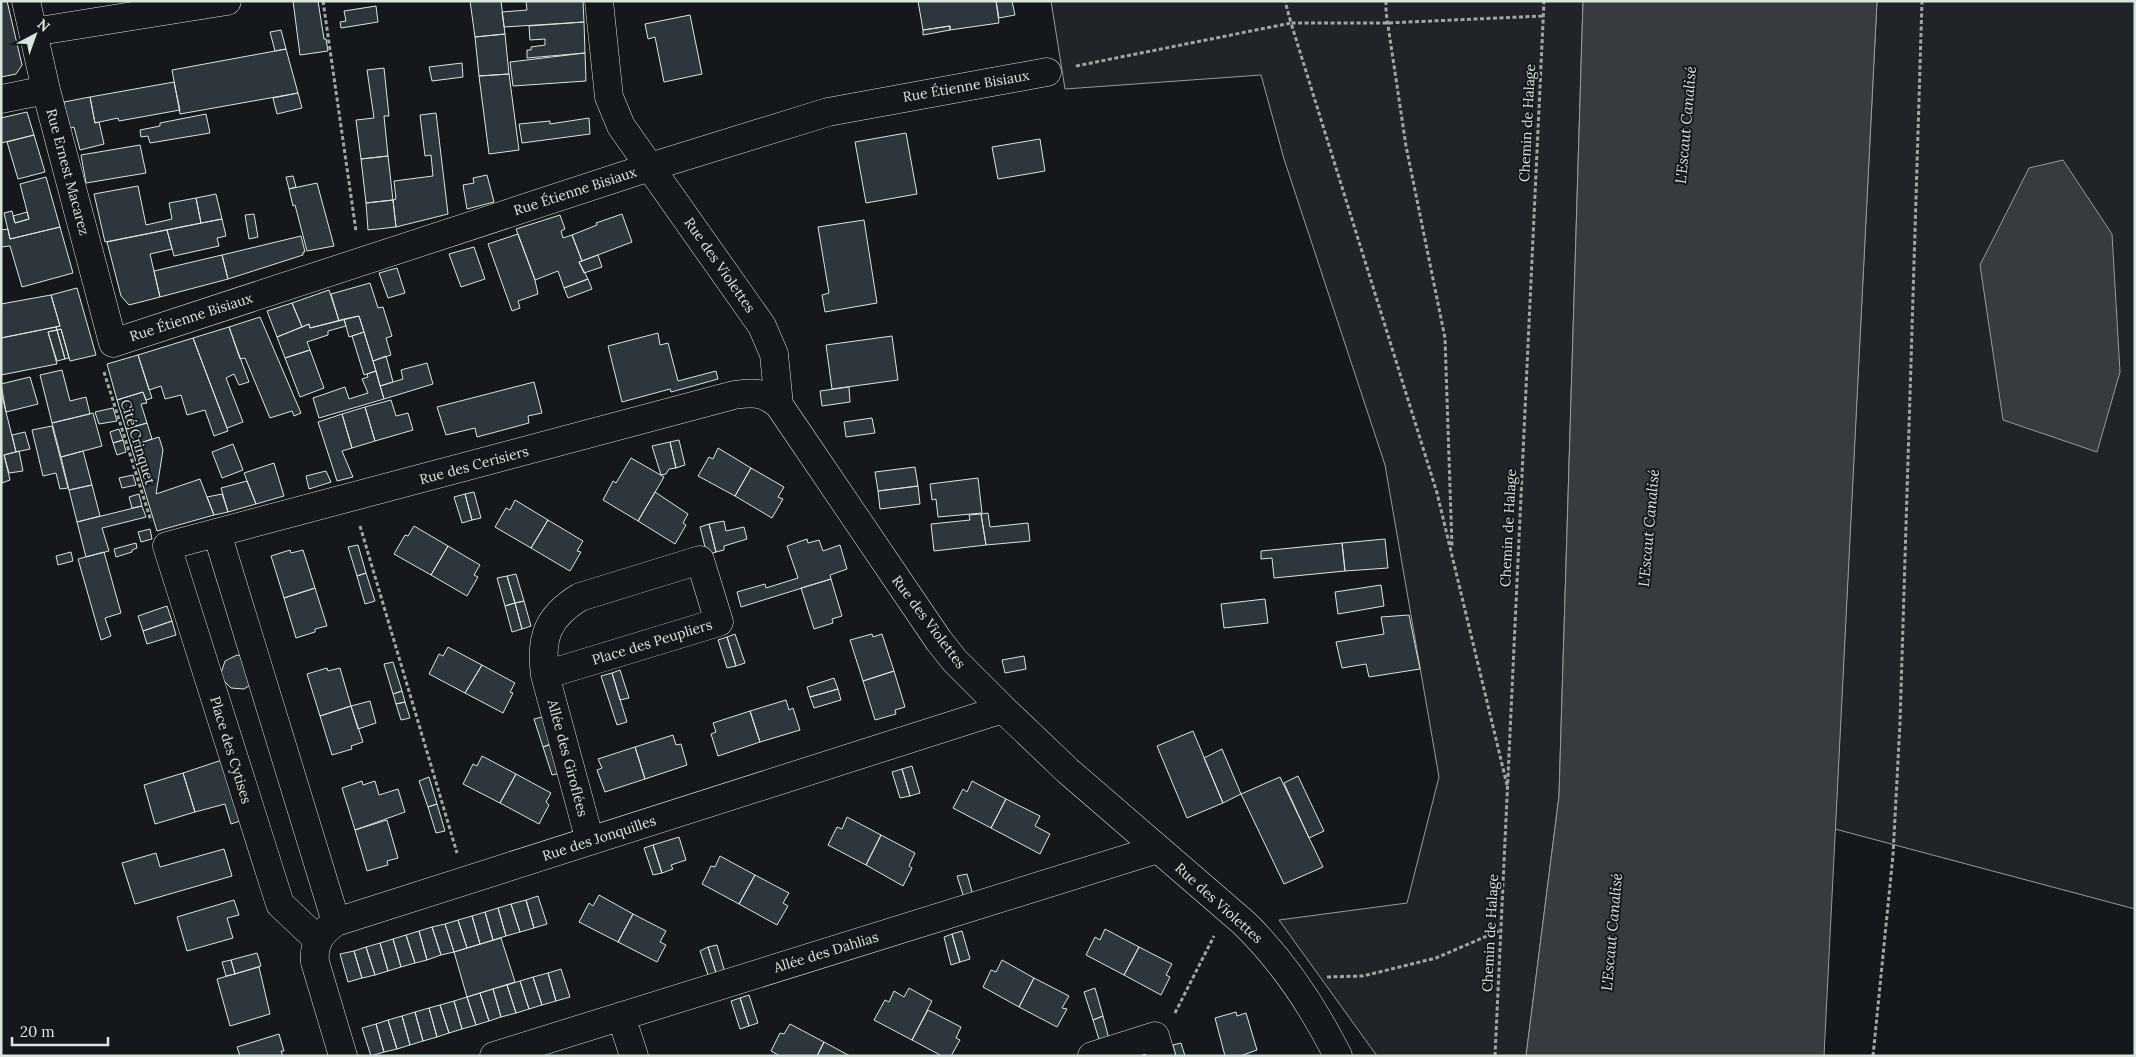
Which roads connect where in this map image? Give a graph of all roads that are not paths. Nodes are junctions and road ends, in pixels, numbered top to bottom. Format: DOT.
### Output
graph roads {
  1 [pos="26,1"];
  2 [pos="227,1"];
  3 [pos="599,1"];
  4 [pos="33,32"];
  5 [pos="1047,72"];
  6 [pos="46,90"];
  7 [pos="1,99"];
  8 [pos="650,167"];
  9 [pos="113,343"];
  10 [pos="778,405"];
  11 [pos="217,533"];
  12 [pos="167,546"];
  13 [pos="546,675"];
  14 [pos="1003,710"];
  15 [pos="590,840"];
  16 [pos="1158,849"];
  17 [pos="327,931"];
  18 [pos="621,1016"];
  19 [pos="1158,1046"];
  20 [pos="343,1056"];
  21 [pos="494,1056"];
  22 [pos="634,1056"];
  23 [pos="1092,1056"];
  24 [pos="1338,1056"];
  1 -- 4 [label="street, Rue Ernest Macarez"];
  2 -- 4 [label="street"];
  3 -- 8 [label="street, Rue des Violettes"];
  4 -- 6 [label="street, Rue Ernest Macarez"];
  5 -- 8 [label="street, Rue Étienne Bisiaux"];
  6 -- 7 [label="street"];
  6 -- 9 [label="street, Rue Ernest Macarez"];
  8 -- 9 [label="street, Rue Étienne Bisiaux"];
  8 -- 10 [label="street, Rue des Violettes"];
  10 -- 11 [label="street, Rue des Cerisiers"];
  10 -- 14 [label="street, Rue des Violettes"];
  11 -- 12 [label="street, Rue des Cerisiers"];
  11 -- 17 [label="street"];
  12 -- 17 [label="street, Place des Cytises"];
  13 -- 13 [label="street, Place des Peupliers"];
  13 -- 15 [label="street, Allée des Giroflées"];
  14 -- 15 [label="street, Rue des Jonquilles"];
  14 -- 16 [label="street, Rue des Violettes"];
  15 -- 17 [label="street, Rue des Jonquilles"];
  16 -- 18 [label="street, Allée des Dahlias"];
  16 -- 24 [label="street, Rue des Violettes"];
  17 -- 20 [label="street"];
  18 -- 21 [label="street, Allée des Dahlias"];
  18 -- 22 [label="street"];
  19 -- 23 [label="street"];
}
